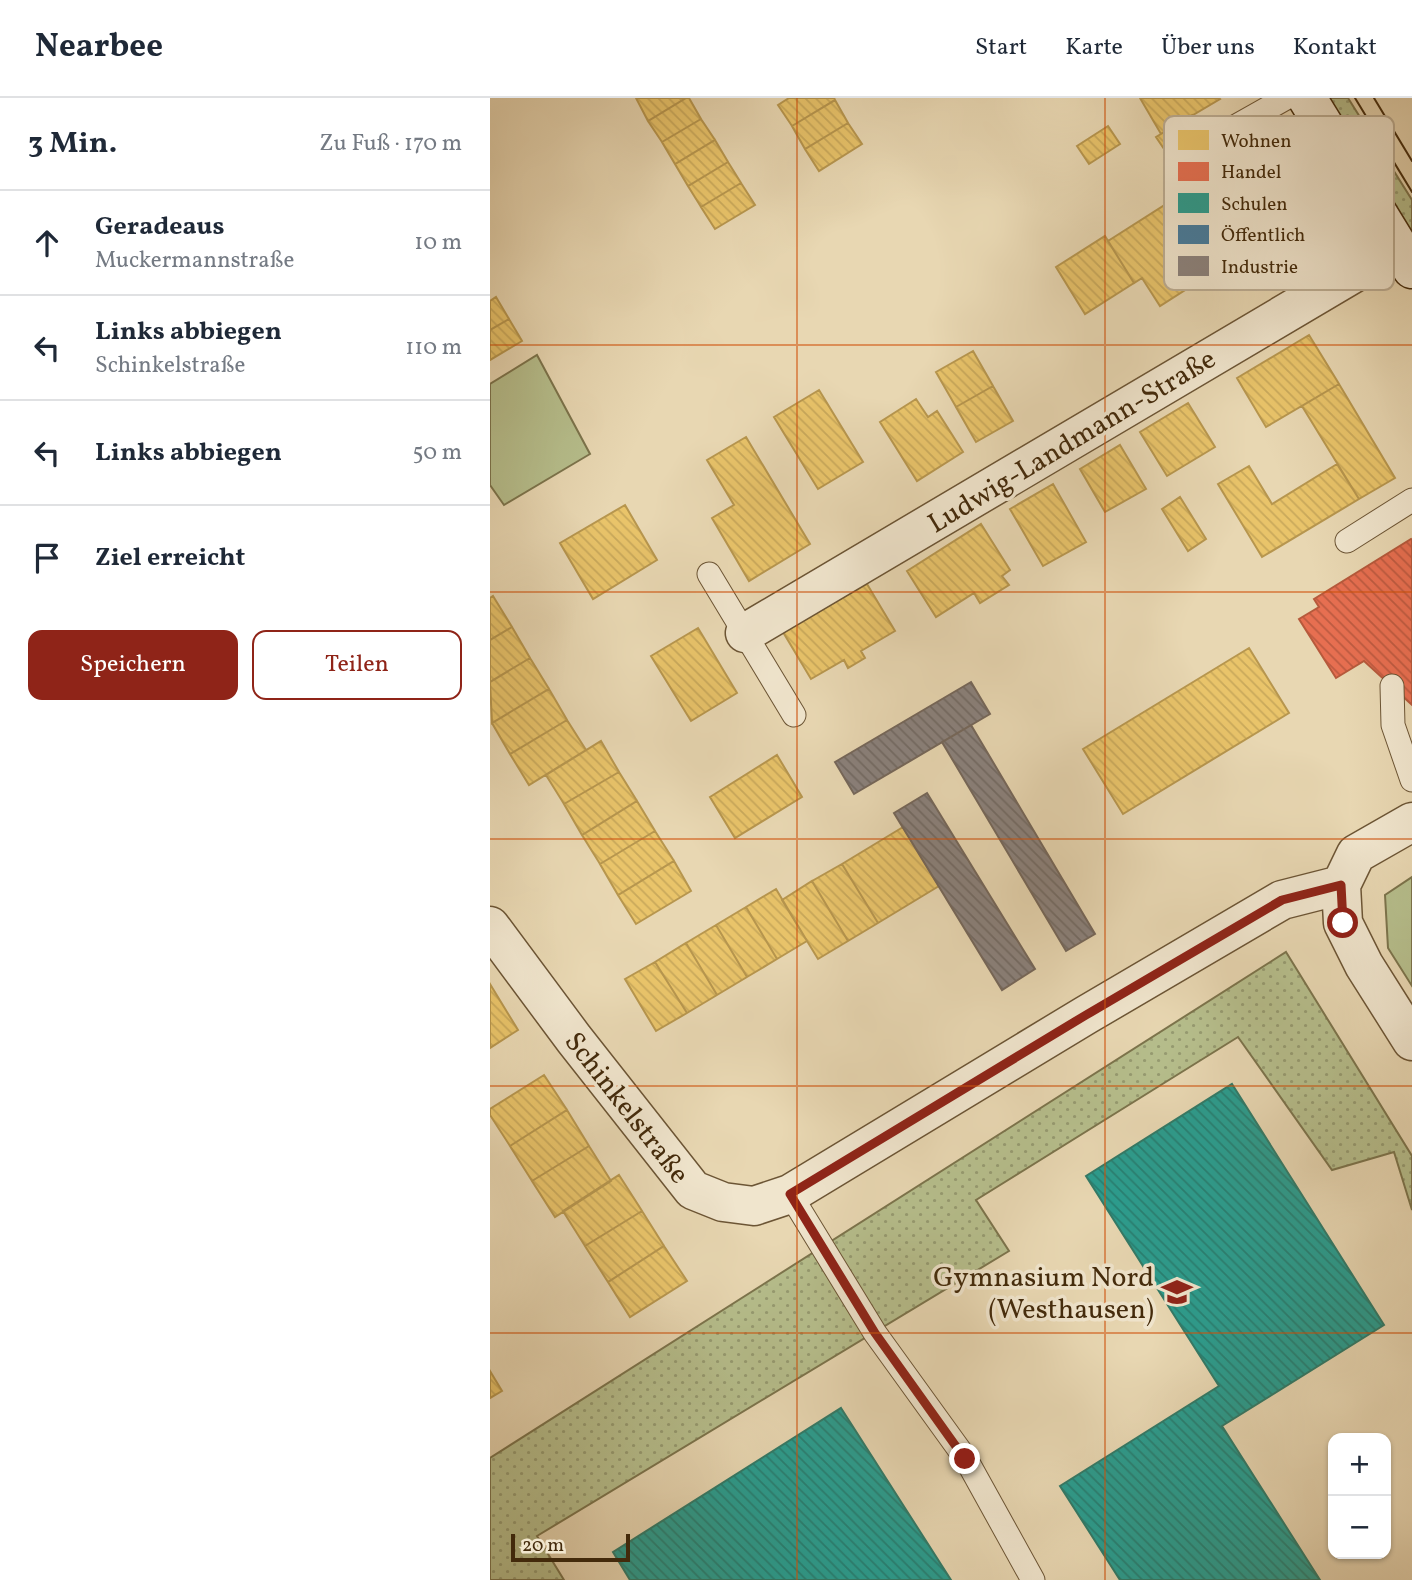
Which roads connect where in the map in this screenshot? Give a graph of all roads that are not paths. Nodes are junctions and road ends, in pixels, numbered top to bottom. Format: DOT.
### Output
graph roads {
  1 [pos="1286,98"];
  2 [pos="1307,98"];
  3 [pos="1254,116"];
  4 [pos="1318,116"];
  5 [pos="1394,240"];
  6 [pos="1405,258"];
  7 [pos="1349,290"];
  8 [pos="1412,500"];
  9 [pos="1347,541"];
  10 [pos="709,574"];
  11 [pos="745,634"];
  12 [pos="1392,686"];
  13 [pos="794,715"];
  14 [pos="1412,780"];
  15 [pos="1412,822"];
  16 [pos="1341,885"];
  17 [pos="490,926"];
  18 [pos="1412,1041"];
  19 [pos="790,1194"];
  20 [pos="1033,1580"];
  1 -- 3 [label="lane"];
  2 -- 4 [label="street, Ludwig-Landmann-Straße"];
  5 -- 6 [label="street, Ludwig-Landmann-Straße"];
  7 -- 11 [label="street, Ludwig-Landmann-Straße"];
  8 -- 9 [label="lane"];
  10 -- 11 [label="lane"];
  11 -- 13 [label="lane"];
  12 -- 14 [label="lane"];
  15 -- 16 [label="street"];
  16 -- 18 [label="street"];
  16 -- 19 [label="street, Schinkelstraße"];
  17 -- 19 [label="street, Schinkelstraße"];
  19 -- 20 [label="lane"];
}
